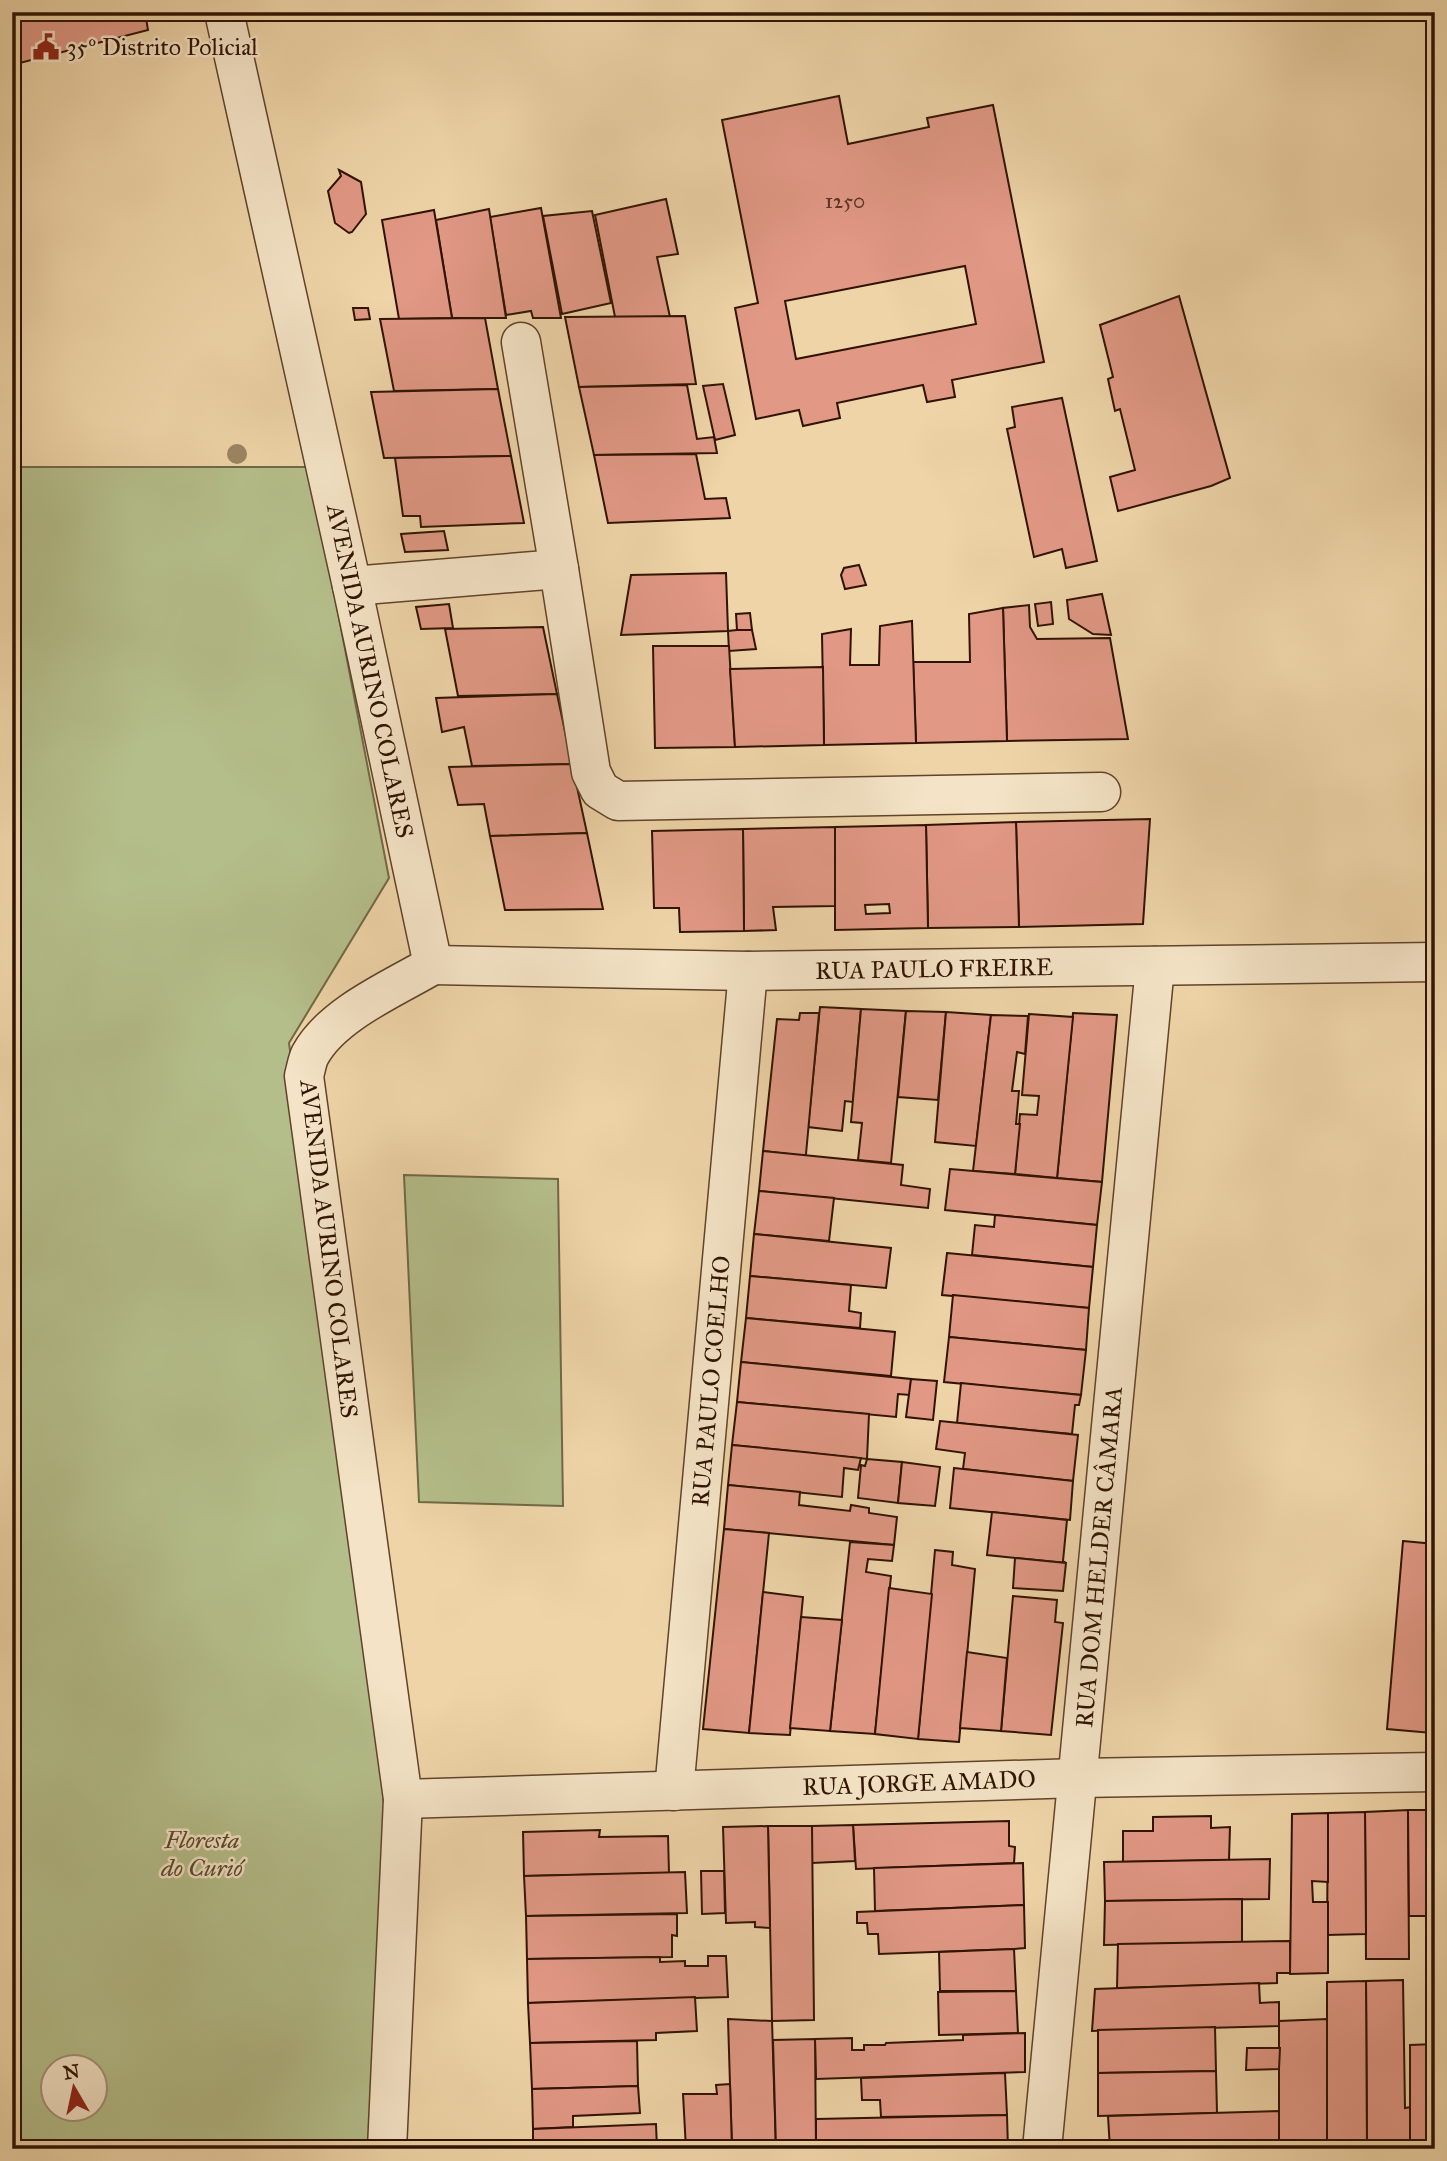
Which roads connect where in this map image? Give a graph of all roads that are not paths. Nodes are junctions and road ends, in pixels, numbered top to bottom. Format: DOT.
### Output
graph roads {
  1 [pos="224,12"];
  2 [pos="521,342"];
  3 [pos="559,569"];
  4 [pos="352,586"];
  5 [pos="1101,792"];
  6 [pos="1435,962"];
  7 [pos="433,965"];
  8 [pos="1155,966"];
  9 [pos="748,971"];
  10 [pos="1435,1772"];
  11 [pos="1078,1778"];
  12 [pos="674,1791"];
  13 [pos="403,1799"];
  14 [pos="387,2149"];
  15 [pos="1042,2149"];
  1 -- 4 [label="street, AVENIDA AURINO COLARES"];
  2 -- 3 [label="street"];
  3 -- 4 [label="street"];
  3 -- 5 [label="street"];
  4 -- 7 [label="street, AVENIDA AURINO COLARES"];
  6 -- 8 [label="street, RUA PAULO FREIRE"];
  7 -- 9 [label="street, RUA PAULO FREIRE"];
  7 -- 13 [label="street, AVENIDA AURINO COLARES"];
  8 -- 9 [label="street, RUA PAULO FREIRE"];
  8 -- 11 [label="street, RUA DOM HELDER CÂMARA"];
  9 -- 12 [label="street, RUA PAULO COELHO"];
  10 -- 11 [label="street, RUA JORGE AMADO"];
  11 -- 12 [label="street, RUA JORGE AMADO"];
  11 -- 15 [label="street, RUA DOM HELDER CÂMARA"];
  12 -- 13 [label="street, RUA JORGE AMADO"];
  13 -- 14 [label="street, AVENIDA AURINO COLARES"];
}
